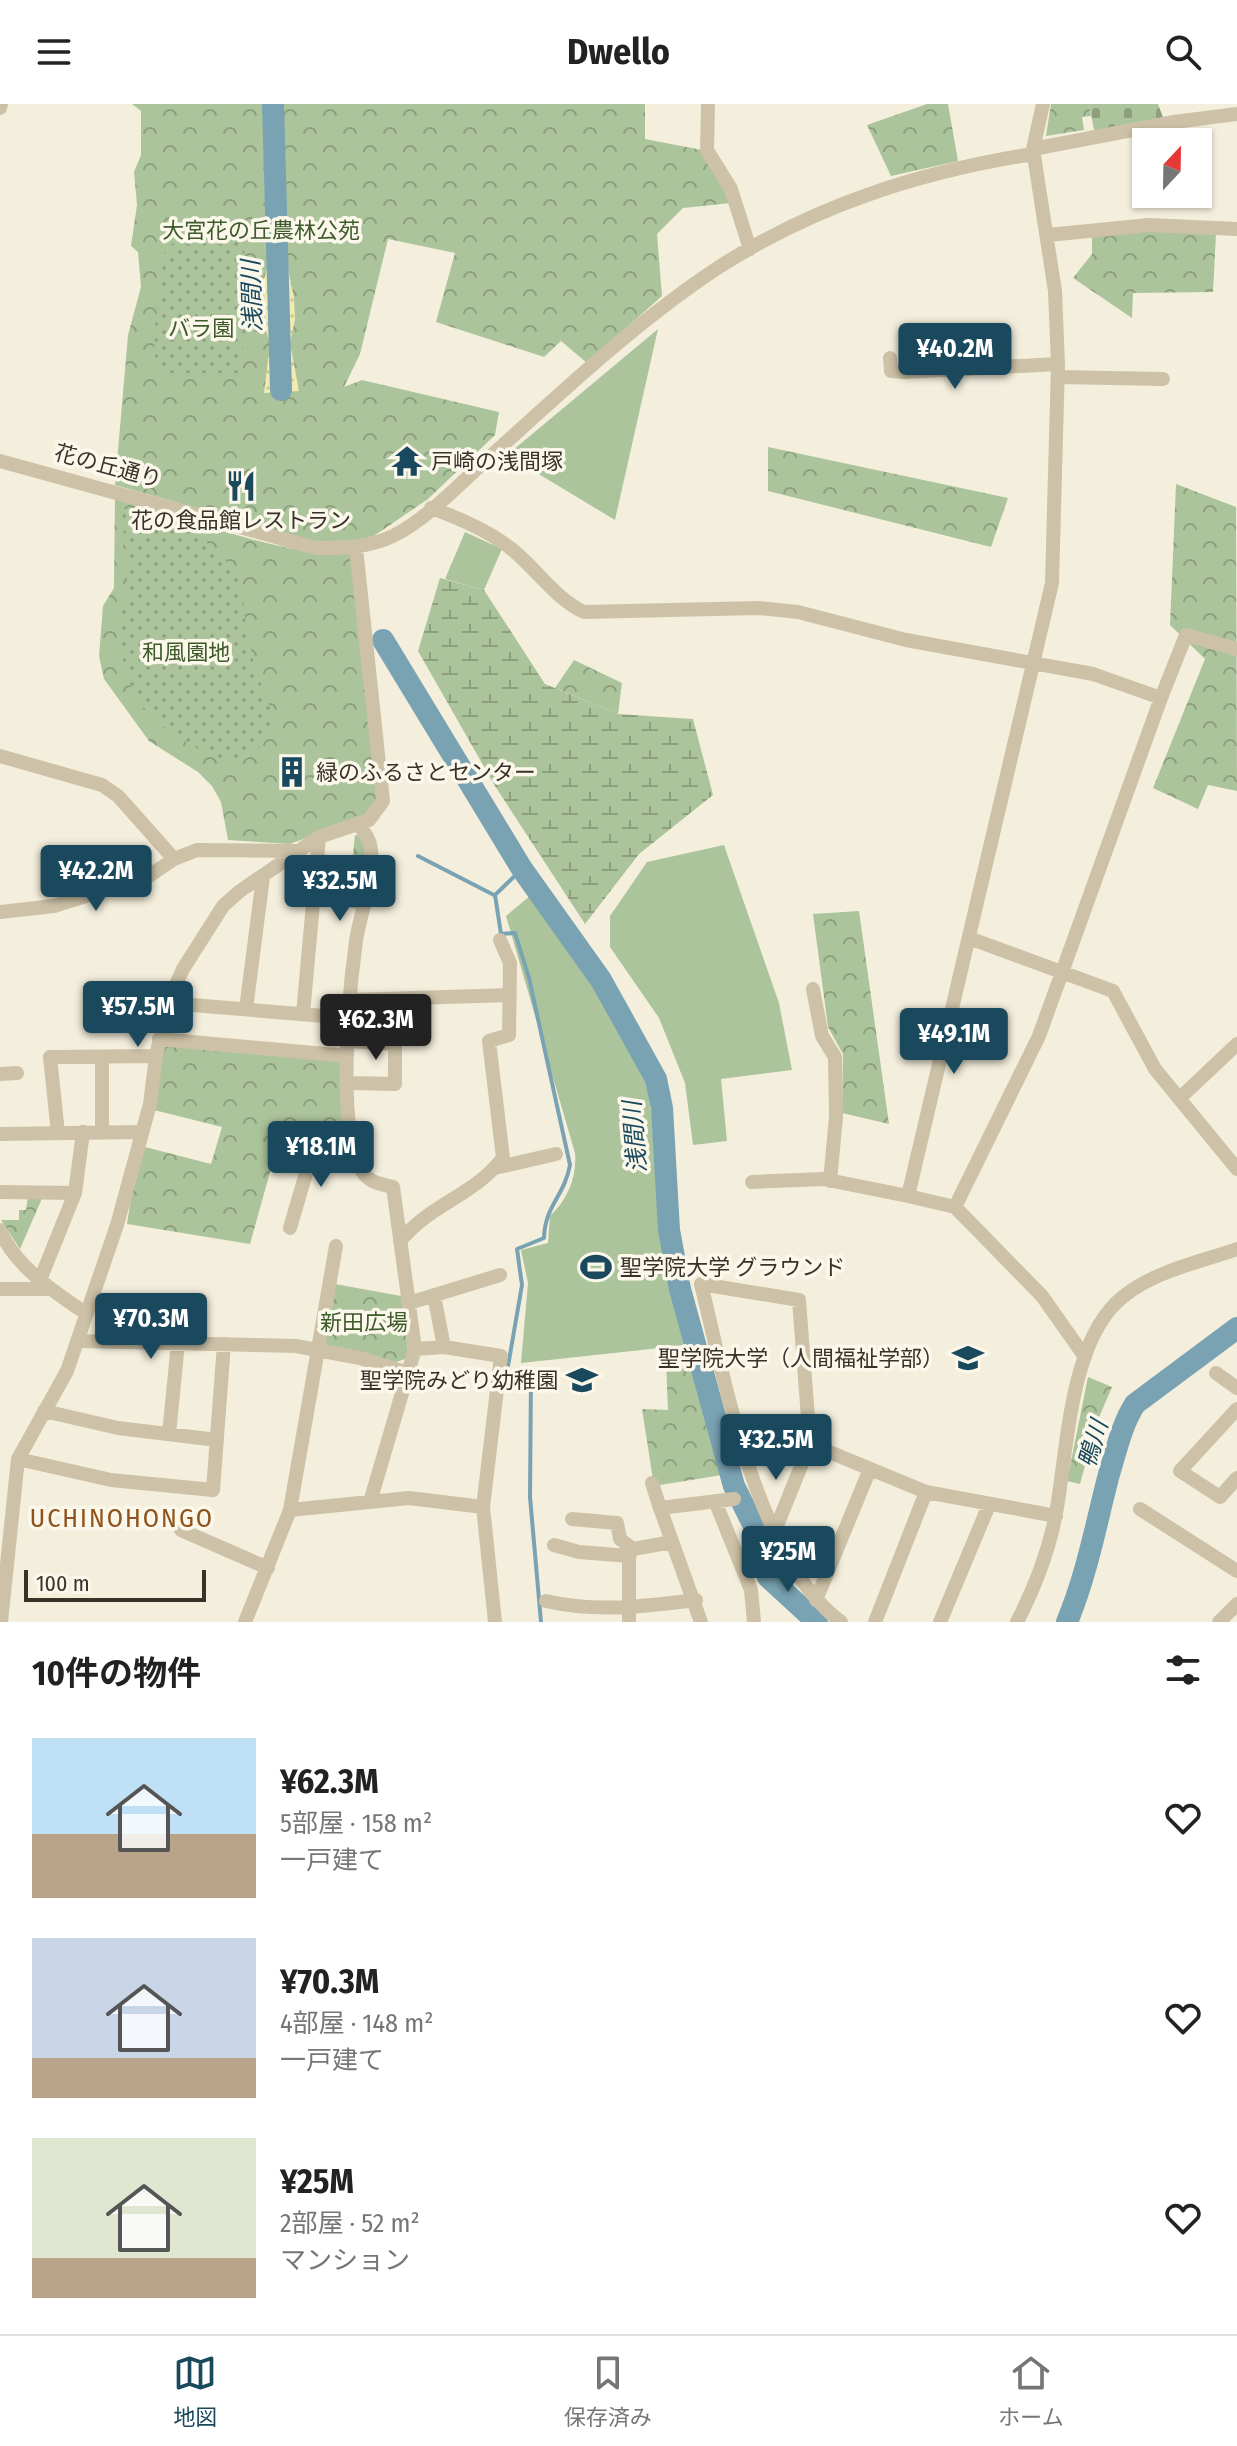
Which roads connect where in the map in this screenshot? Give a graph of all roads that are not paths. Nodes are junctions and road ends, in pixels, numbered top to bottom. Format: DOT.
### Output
graph roads {
  1 [pos="708,104"];
  2 [pos="1043,104"];
  3 [pos="1237,114"];
  4 [pos="1033,152"];
  5 [pos="1237,229"];
  6 [pos="1048,235"];
  7 [pos="750,249"];
  8 [pos="890,358"];
  9 [pos="1058,371"];
  10 [pos="1163,379"];
  11 [pos="0,461"];
  12 [pos="431,508"];
  13 [pos="356,548"];
  14 [pos="1237,649"];
  15 [pos="1035,664"];
  16 [pos="1161,698"];
  17 [pos="0,756"];
  18 [pos="358,823"];
  19 [pos="319,837"];
  20 [pos="296,851"];
  21 [pos="174,859"];
  22 [pos="263,877"];
  23 [pos="0,912"];
  24 [pos="969,938"];
  25 [pos="500,940"];
  26 [pos="1065,970"];
  27 [pos="813,989"];
  28 [pos="510,995"];
  29 [pos="350,1000"];
  30 [pos="168,1003"];
  31 [pos="246,1009"];
  32 [pos="303,1014"];
  33 [pos="348,1018"];
  34 [pos="159,1039"];
  35 [pos="1237,1044"];
  36 [pos="348,1048"];
  37 [pos="156,1056"];
  38 [pos="102,1057"];
  39 [pos="17,1073"];
  40 [pos="0,1074"];
  41 [pos="348,1083"];
  42 [pos="1181,1097"];
  43 [pos="83,1132"];
  44 [pos="102,1132"];
  45 [pos="142,1132"];
  46 [pos="58,1133"];
  47 [pos="0,1134"];
  48 [pos="556,1154"];
  49 [pos="357,1157"];
  50 [pos="495,1168"];
  51 [pos="1237,1169"];
  52 [pos="830,1181"];
  53 [pos="752,1182"];
  54 [pos="0,1192"];
  55 [pos="75,1193"];
  56 [pos="908,1196"];
  57 [pos="955,1207"];
  58 [pos="290,1228"];
  59 [pos="0,1230"];
  60 [pos="400,1241"];
  61 [pos="336,1246"];
  62 [pos="1237,1249"];
  63 [pos="500,1275"];
  64 [pos="44,1284"];
  65 [pos="0,1289"];
  66 [pos="434,1295"];
  67 [pos="409,1303"];
  68 [pos="84,1312"];
  69 [pos="78,1341"];
  70 [pos="178,1343"];
  71 [pos="224,1344"];
  72 [pos="444,1347"];
  73 [pos="319,1349"];
  74 [pos="415,1349"];
  75 [pos="1085,1357"];
  76 [pos="408,1373"];
  77 [pos="1216,1373"];
  78 [pos="1237,1388"];
  79 [pos="1237,1409"];
  80 [pos="44,1411"];
  81 [pos="169,1434"];
  82 [pos="217,1440"];
  83 [pos="810,1444"];
  84 [pos="18,1459"];
  85 [pos="870,1469"];
  86 [pos="1237,1478"];
  87 [pos="8,1483"];
  88 [pos="652,1483"];
  89 [pos="926,1492"];
  90 [pos="734,1499"];
  91 [pos="715,1501"];
  92 [pos="370,1502"];
  93 [pos="989,1505"];
  94 [pos="483,1507"];
  95 [pos="660,1508"];
  96 [pos="1140,1509"];
  97 [pos="290,1510"];
  98 [pos="1056,1516"];
  99 [pos="572,1519"];
  100 [pos="181,1530"];
  101 [pos="774,1533"];
  102 [pos="672,1542"];
  103 [pos="554,1545"];
  104 [pos="631,1552"];
  105 [pos="268,1568"];
  106 [pos="1237,1571"];
  107 [pos="3,1593"];
  108 [pos="696,1600"];
  109 [pos="816,1600"];
  110 [pos="546,1601"];
  111 [pos="1237,1604"];
  112 [pos="628,1615"];
  113 [pos="1,1622"];
  114 [pos="245,1622"];
  115 [pos="495,1622"];
  116 [pos="701,1622"];
  117 [pos="754,1622"];
  118 [pos="841,1622"];
  119 [pos="875,1622"];
  120 [pos="940,1622"];
  121 [pos="1017,1622"];
  122 [pos="1219,1622"];
  1 -- 7 [label="street"];
  2 -- 4 [label="street"];
  3 -- 4 [label="street, 花の丘通り"];
  4 -- 6 [label="street"];
  4 -- 7 [label="street, 花の丘通り"];
  5 -- 6 [label="street"];
  6 -- 9 [label="street"];
  7 -- 12 [label="street, 花の丘通り"];
  8 -- 9 [label="street"];
  9 -- 10 [label="street"];
  9 -- 15 [label="street"];
  11 -- 13 [label="street, 花の丘通り"];
  12 -- 13 [label="street, 花の丘通り"];
  12 -- 15 [label="street"];
  13 -- 18 [label="street"];
  14 -- 16 [label="street"];
  15 -- 16 [label="street"];
  15 -- 24 [label="street"];
  16 -- 26 [label="street"];
  17 -- 21 [label="street"];
  18 -- 19 [label="street"];
  18 -- 29 [label="street"];
  19 -- 20 [label="street"];
  19 -- 32 [label="street"];
  20 -- 21 [label="street"];
  20 -- 22 [label="street"];
  21 -- 23 [label="street"];
  22 -- 30 [label="street"];
  22 -- 31 [label="street"];
  24 -- 26 [label="street"];
  24 -- 56 [label="street"];
  25 -- 28 [label="street"];
  26 -- 42 [label="street"];
  26 -- 57 [label="street"];
  27 -- 52 [label="street"];
  28 -- 29 [label="street"];
  28 -- 50 [label="street"];
  29 -- 33 [label="street"];
  30 -- 31 [label="street"];
  30 -- 34 [label="street"];
  31 -- 32 [label="street"];
  32 -- 33 [label="street"];
  33 -- 36 [label="street"];
  34 -- 36 [label="street"];
  34 -- 37 [label="street"];
  35 -- 42 [label="street"];
  36 -- 41 [label="street"];
  36 -- 41 [label="street"];
  37 -- 38 [label="street"];
  37 -- 45 [label="street"];
  38 -- 44 [label="street"];
  38 -- 46 [label="street"];
  39 -- 40 [label="street"];
  41 -- 49 [label="street"];
  42 -- 51 [label="street"];
  43 -- 44 [label="street"];
  43 -- 46 [label="street"];
  43 -- 55 [label="street"];
  44 -- 45 [label="street"];
  45 -- 68 [label="street"];
  46 -- 47 [label="street"];
  48 -- 50 [label="street"];
  49 -- 58 [label="street"];
  49 -- 60 [label="street"];
  50 -- 60 [label="street"];
  52 -- 53 [label="street"];
  52 -- 56 [label="street"];
  54 -- 55 [label="street"];
  55 -- 64 [label="street"];
  56 -- 57 [label="street"];
  57 -- 75 [label="street"];
  59 -- 64 [label="street"];
  60 -- 67 [label="street"];
  61 -- 73 [label="street"];
  62 -- 75 [label="street"];
  63 -- 66 [label="street"];
  64 -- 65 [label="street"];
  64 -- 68 [label="street"];
  66 -- 67 [label="street"];
  66 -- 72 [label="street"];
  67 -- 74 [label="street"];
  68 -- 69 [label="street"];
  69 -- 70 [label="street"];
  69 -- 80 [label="street"];
  70 -- 71 [label="street"];
  70 -- 81 [label="street"];
  71 -- 73 [label="street"];
  71 -- 82 [label="street"];
  72 -- 74 [label="street"];
  72 -- 94 [label="street"];
  73 -- 76 [label="street"];
  73 -- 97 [label="street"];
  74 -- 76 [label="street"];
  75 -- 98 [label="street"];
  76 -- 92 [label="street"];
  77 -- 78 [label="street"];
  79 -- 86 [label="street"];
  80 -- 81 [label="street"];
  80 -- 84 [label="street"];
  81 -- 82 [label="street"];
  82 -- 84 [label="street"];
  83 -- 85 [label="street"];
  83 -- 101 [label="street"];
  83 -- 101 [label="street"];
  84 -- 87 [label="street"];
  85 -- 89 [label="street"];
  85 -- 109 [label="street"];
  87 -- 107 [label="street"];
  88 -- 95 [label="street"];
  89 -- 93 [label="street"];
  89 -- 119 [label="street"];
  90 -- 91 [label="street"];
  91 -- 95 [label="street"];
  91 -- 117 [label="street"];
  92 -- 94 [label="street"];
  92 -- 97 [label="street"];
  93 -- 98 [label="street"];
  93 -- 120 [label="street"];
  94 -- 115 [label="street"];
  95 -- 102 [label="street"];
  96 -- 106 [label="street"];
  97 -- 105 [label="street"];
  98 -- 121 [label="street"];
  99 -- 104 [label="street"];
  100 -- 105 [label="street"];
  101 -- 109 [label="street"];
  102 -- 104 [label="street"];
  102 -- 108 [label="street"];
  103 -- 104 [label="street"];
  104 -- 112 [label="street"];
  105 -- 114 [label="street"];
  107 -- 113 [label="street"];
  108 -- 112 [label="street"];
  108 -- 116 [label="street"];
  109 -- 118 [label="street"];
  110 -- 112 [label="street"];
  111 -- 122 [label="street"];
}
